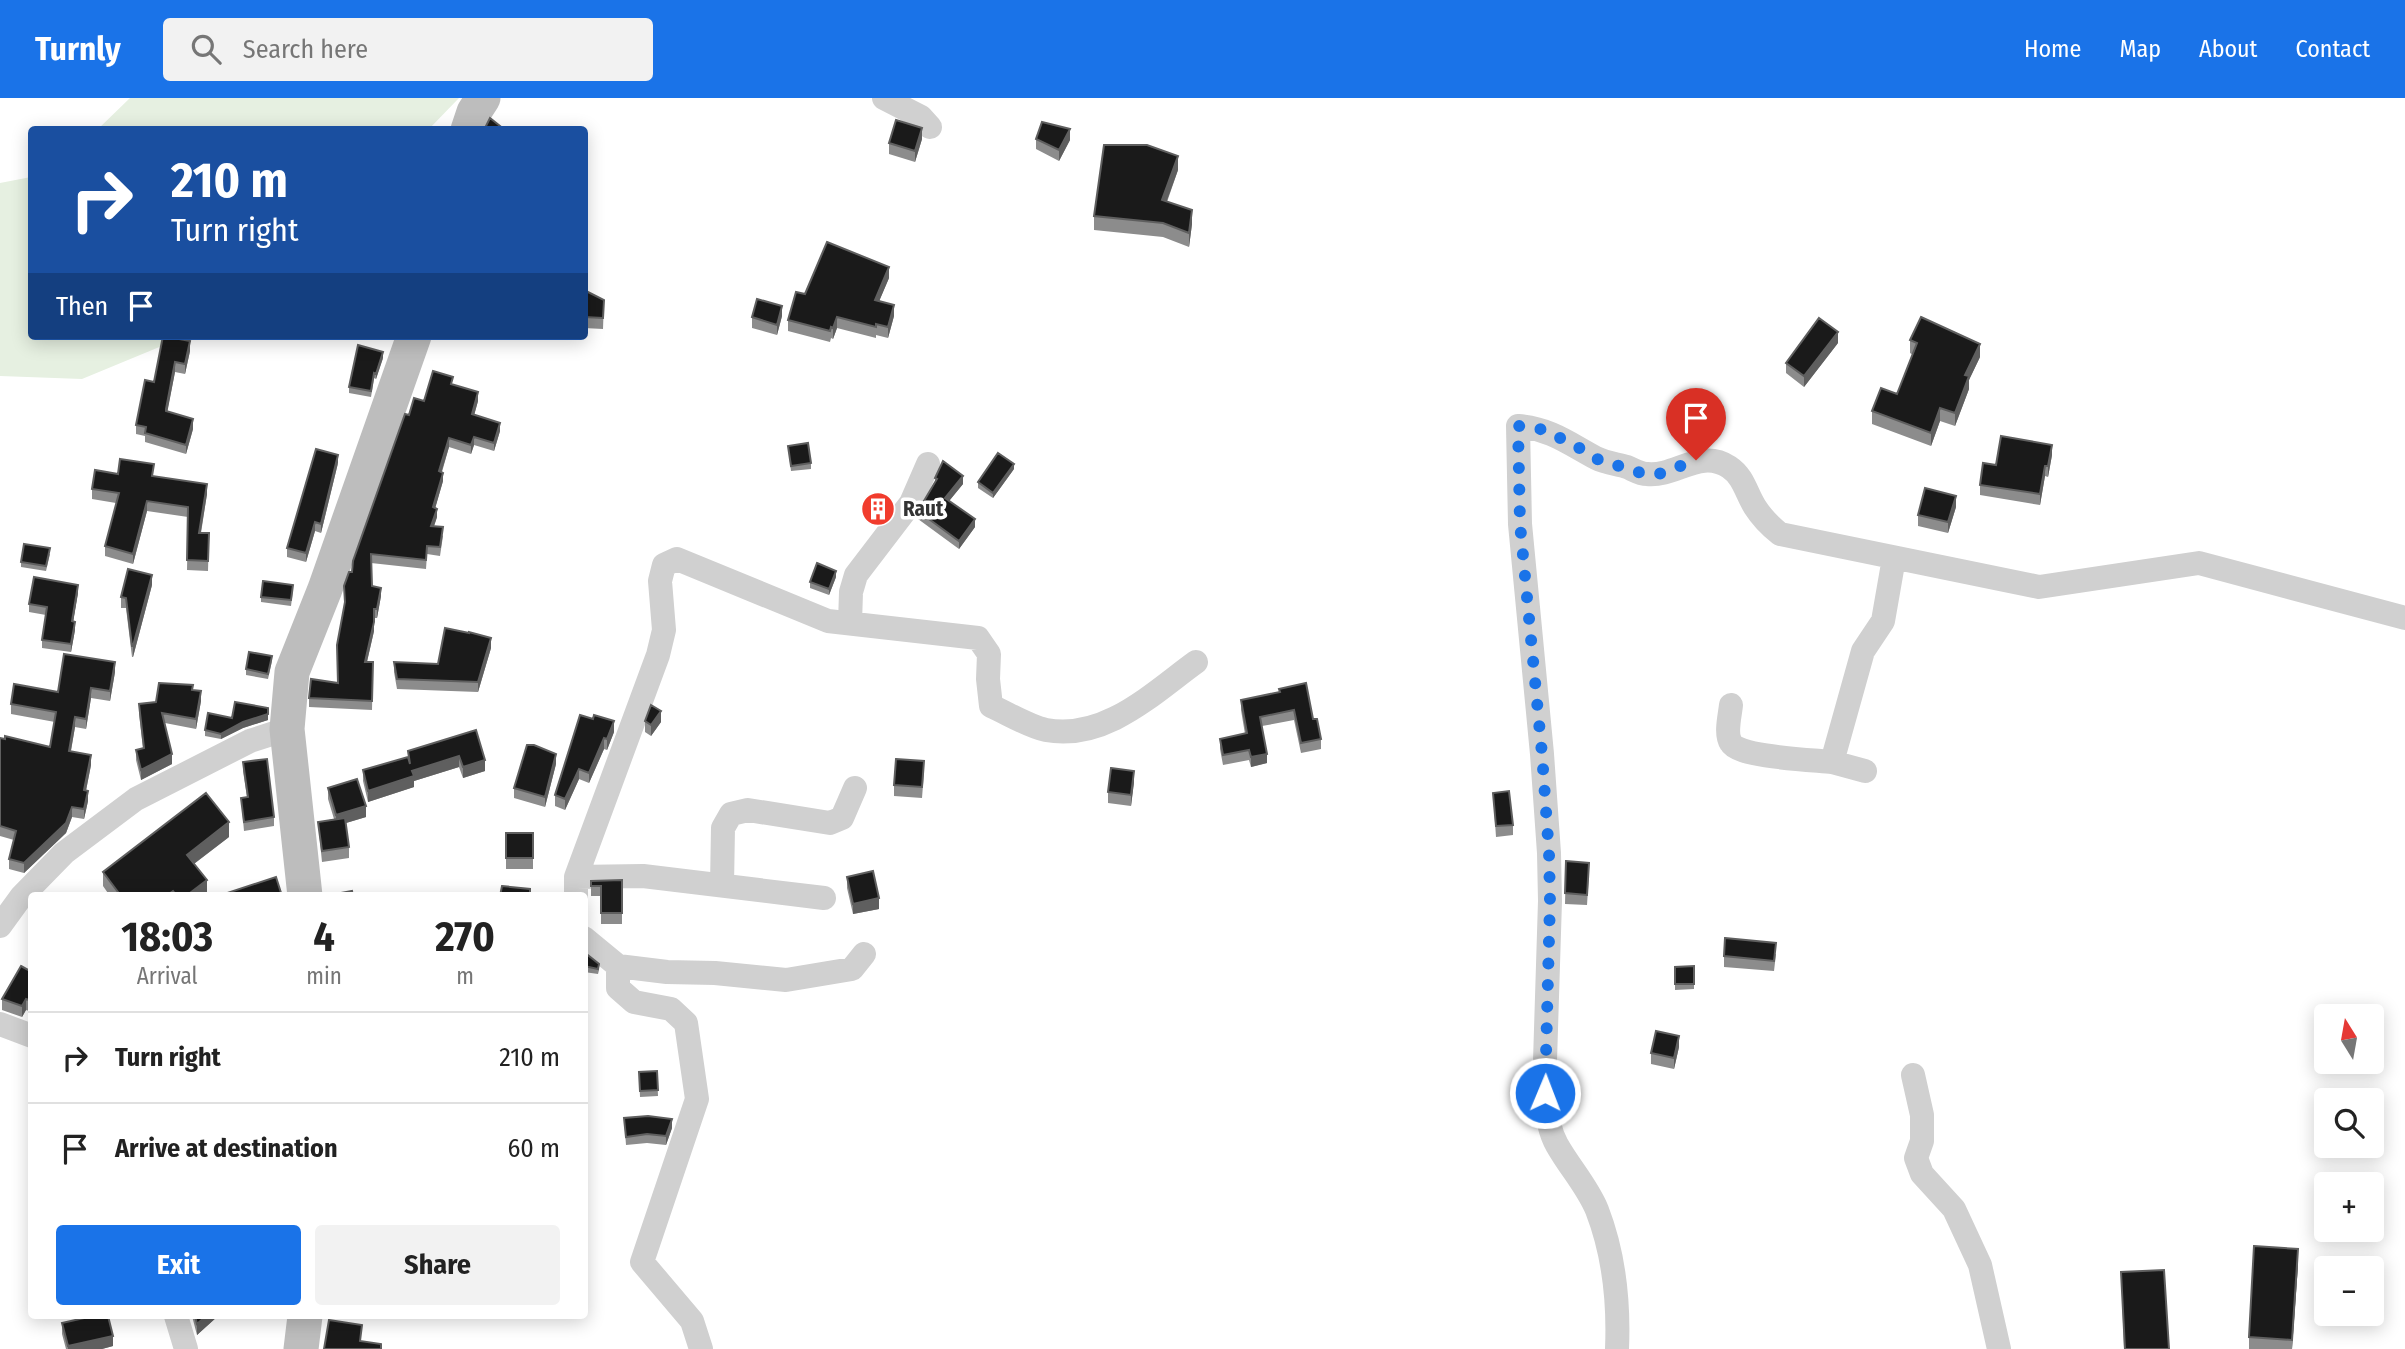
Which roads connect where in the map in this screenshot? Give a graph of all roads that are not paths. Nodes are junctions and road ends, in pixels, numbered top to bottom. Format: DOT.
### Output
graph roads {
  1 [pos="483,98"];
  2 [pos="884,98"];
  3 [pos="469,126"];
  4 [pos="930,127"];
  5 [pos="413,340"];
  6 [pos="928,464"];
  7 [pos="1894,558"];
  8 [pos="2405,618"];
  9 [pos="850,623"];
  10 [pos="1196,662"];
  11 [pos="1731,705"];
  12 [pos="286,729"];
  13 [pos="1832,762"];
  14 [pos="1865,771"];
  15 [pos="855,788"];
  16 [pos="722,885"];
  17 [pos="576,887"];
  18 [pos="304,892"];
  19 [pos="824,898"];
  20 [pos="0,926"];
  21 [pos="588,941"];
  22 [pos="864,954"];
  23 [pos="618,966"];
  24 [pos="0,1024"];
  25 [pos="28,1034"];
  26 [pos="1913,1074"];
  27 [pos="177,1319"];
  28 [pos="306,1319"];
  29 [pos="186,1349"];
  30 [pos="301,1349"];
  31 [pos="701,1349"];
  32 [pos="1617,1349"];
  33 [pos="1999,1349"];
  1 -- 3 [label="main road"];
  2 -- 4 [label="street"];
  5 -- 12 [label="main road"];
  6 -- 9 [label="street"];
  7 -- 8 [label="street"];
  7 -- 13 [label="street"];
  7 -- 32 [label="street"];
  9 -- 10 [label="street"];
  9 -- 17 [label="street"];
  11 -- 13 [label="street"];
  12 -- 18 [label="main road"];
  12 -- 20 [label="street"];
  13 -- 14 [label="street"];
  15 -- 16 [label="street"];
  16 -- 17 [label="street"];
  16 -- 19 [label="street"];
  21 -- 23 [label="street"];
  22 -- 23 [label="street"];
  23 -- 31 [label="street"];
  24 -- 25 [label="street"];
  26 -- 33 [label="street"];
  27 -- 29 [label="street"];
  28 -- 30 [label="main road"];
}
